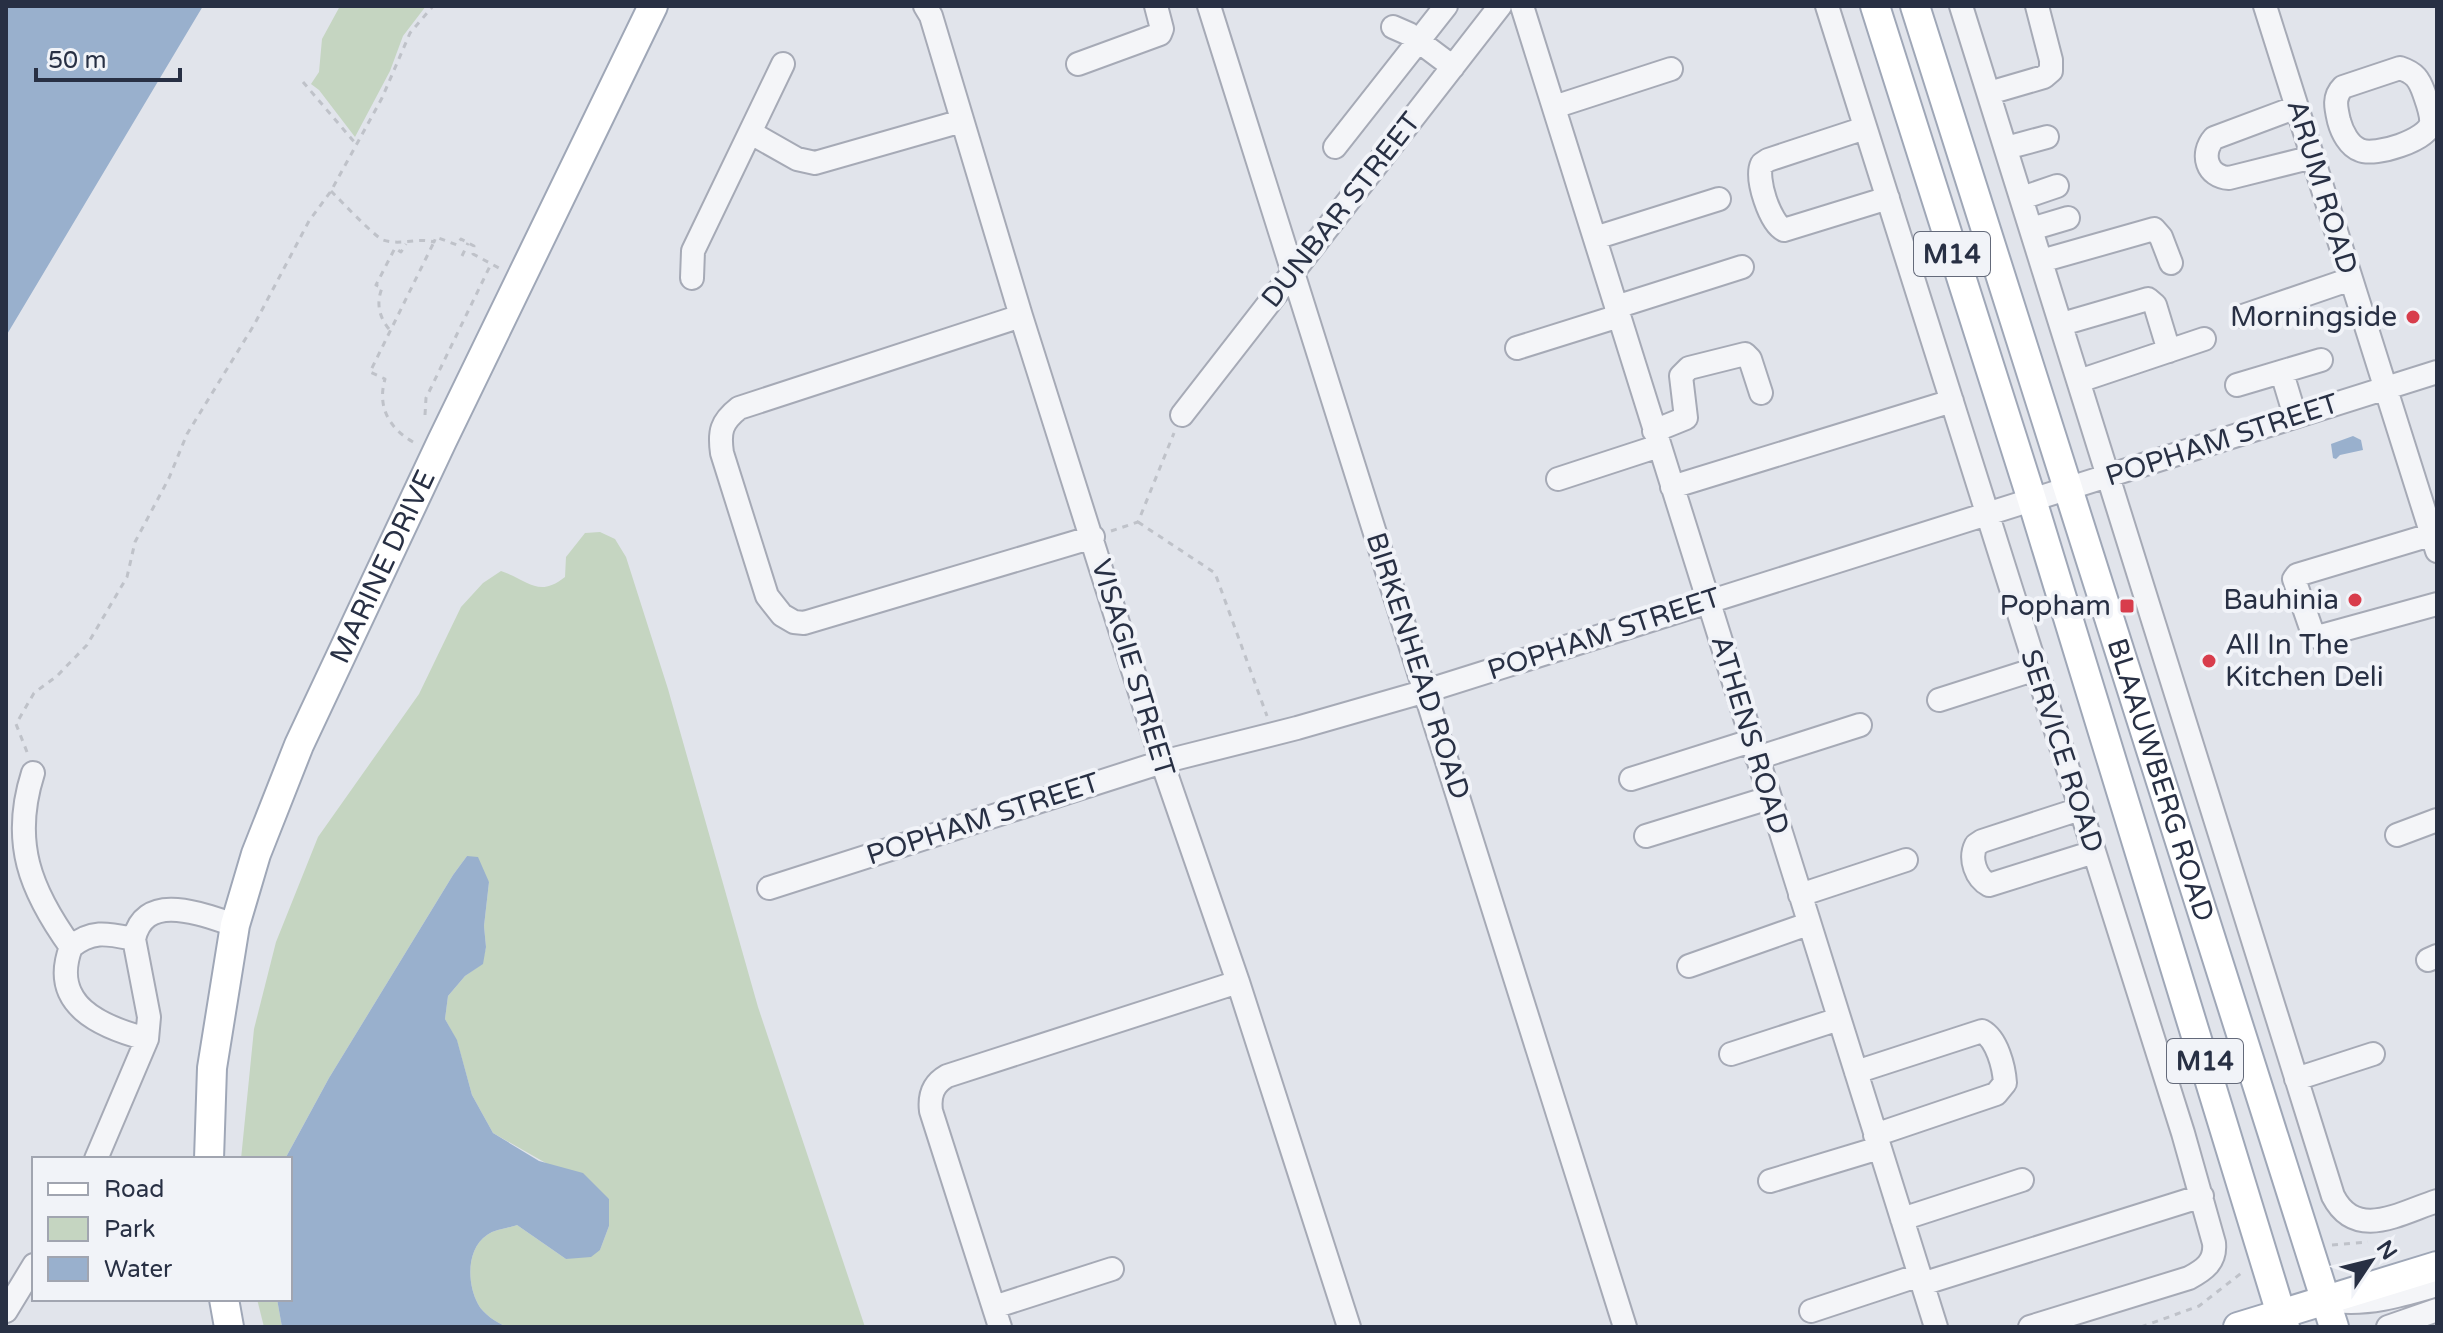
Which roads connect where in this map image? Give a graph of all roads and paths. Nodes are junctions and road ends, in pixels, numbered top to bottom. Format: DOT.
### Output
graph roads {
  1 [pos="433,6"];
  2 [pos="653,6"];
  3 [pos="925,6"];
  4 [pos="1156,6"];
  5 [pos="1209,6"];
  6 [pos="1446,6"];
  7 [pos="1500,6"];
  8 [pos="1522,6"];
  9 [pos="1827,6"];
  10 [pos="1875,6"];
  11 [pos="1915,6"];
  12 [pos="1961,6"];
  13 [pos="2037,6"];
  14 [pos="2265,6"];
  15 [pos="1393,27"];
  16 [pos="1420,42"];
  17 [pos="783,64"];
  18 [pos="1078,64"];
  19 [pos="1453,67"];
  20 [pos="1671,69"];
  21 [pos="303,82"];
  22 [pos="1989,93"];
  23 [pos="1554,107"];
  24 [pos="2297,107"];
  25 [pos="962,121"];
  26 [pos="2340,124"];
  27 [pos="1865,128"];
  28 [pos="751,133"];
  29 [pos="2306,134"];
  30 [pos="2047,137"];
  31 [pos="356,144"];
  32 [pos="1335,147"];
  33 [pos="2006,148"];
  34 [pos="2313,157"];
  35 [pos="2057,186"];
  36 [pos="331,191"];
  37 [pos="1888,198"];
  38 [pos="2022,198"];
  39 [pos="1719,199"];
  40 [pos="2068,218"];
  41 [pos="2031,229"];
  42 [pos="1595,238"];
  43 [pos="434,242"];
  44 [pos="468,243"];
  45 [pos="406,244"];
  46 [pos="462,256"];
  47 [pos="2041,261"];
  48 [pos="2171,263"];
  49 [pos="491,264"];
  50 [pos="1742,267"];
  51 [pos="499,268"];
  52 [pos="1293,272"];
  53 [pos="692,278"];
  54 [pos="2351,279"];
  55 [pos="1617,312"];
  56 [pos="1021,316"];
  57 [pos="2243,316"];
  58 [pos="462,323"];
  59 [pos="2062,324"];
  60 [pos="471,327"];
  61 [pos="390,330"];
  62 [pos="459,331"];
  63 [pos="467,336"];
  64 [pos="2204,339"];
  65 [pos="1517,348"];
  66 [pos="2169,351"];
  67 [pos="2321,360"];
  68 [pos="2437,372"];
  69 [pos="2282,373"];
  70 [pos="2079,381"];
  71 [pos="2237,385"];
  72 [pos="2385,388"];
  73 [pos="1761,393"];
  74 [pos="1952,401"];
  75 [pos="425,415"];
  76 [pos="1182,415"];
  77 [pos="2295,416"];
  78 [pos="1657,438"];
  79 [pos="413,442"];
  80 [pos="2109,475"];
  81 [pos="1558,479"];
  82 [pos="1672,487"];
  83 [pos="2069,488"];
  84 [pos="2032,500"];
  85 [pos="1987,513"];
  86 [pos="1138,522"];
  87 [pos="1093,537"];
  88 [pos="2435,539"];
  89 [pos="1707,600"];
  90 [pos="2437,604"];
  91 [pos="2036,669"];
  92 [pos="1426,691"];
  93 [pos="1939,700"];
  94 [pos="1860,725"];
  95 [pos="1274,734"];
  96 [pos="1754,750"];
  97 [pos="1162,762"];
  98 [pos="33,773"];
  99 [pos="1631,779"];
  100 [pos="1769,798"];
  101 [pos="2080,809"];
  102 [pos="2437,820"];
  103 [pos="2397,835"];
  104 [pos="1646,836"];
  105 [pos="2094,852"];
  106 [pos="1906,860"];
  107 [pos="769,888"];
  108 [pos="1800,895"];
  109 [pos="1808,924"];
  110 [pos="235,925"];
  111 [pos="134,939"];
  112 [pos="71,947"];
  113 [pos="1689,966"];
  114 [pos="1238,982"];
  115 [pos="1839,1019"];
  116 [pos="147,1039"];
  117 [pos="1731,1054"];
  118 [pos="2373,1054"];
  119 [pos="1856,1072"];
  120 [pos="2296,1079"];
  121 [pos="1877,1141"];
  122 [pos="105,1155"];
  123 [pos="209,1157"];
  124 [pos="2022,1180"];
  125 [pos="1770,1181"];
  126 [pos="2202,1196"];
  127 [pos="2437,1201"];
  128 [pos="1902,1219"];
  129 [pos="2368,1242"];
  130 [pos="2326,1245"];
  131 [pos="2437,1266"];
  132 [pos="32,1268"];
  133 [pos="2248,1268"];
  134 [pos="1112,1269"];
  135 [pos="1921,1280"];
  136 [pos="2437,1285"];
  137 [pos="2326,1300"];
  138 [pos="224,1301"];
  139 [pos="2437,1310"];
  140 [pos="6,1311"];
  141 [pos="1811,1311"];
  142 [pos="997,1317"];
  143 [pos="2280,1323"];
  144 [pos="229,1327"];
  145 [pos="1349,1327"];
  146 [pos="1625,1327"];
  147 [pos="1936,1327"];
  148 [pos="2030,1327"];
  149 [pos="2141,1327"];
  150 [pos="2238,1327"];
  151 [pos="2334,1327"];
  152 [pos="2388,1327"];
  1 -- 31 [label="path"];
  2 -- 110 [label="main road, MARINE DRIVE"];
  3 -- 25 [label="street, VISAGIE STREET"];
  4 -- 18 [label="street"];
  5 -- 52 [label="street, BIRKENHEAD ROAD"];
  6 -- 16 [label="street"];
  7 -- 19 [label="street, DUNBAR STREET"];
  8 -- 23 [label="street, ATHENS ROAD"];
  9 -- 27 [label="street, SERVICE ROAD"];
  10 -- 84 [label="main road, BLAAUWBERG ROAD / M14"];
  11 -- 83 [label="main road, BLAAUWBERG ROAD / M14"];
  12 -- 22 [label="street, BLAAUWBERG ROAD"];
  13 -- 22 [label="street"];
  14 -- 24 [label="street, ARUM ROAD"];
  15 -- 16 [label="street"];
  16 -- 19 [label="street"];
  16 -- 32 [label="street"];
  17 -- 28 [label="street"];
  19 -- 52 [label="street, DUNBAR STREET"];
  20 -- 23 [label="street"];
  21 -- 31 [label="path"];
  22 -- 33 [label="street, BLAAUWBERG ROAD"];
  23 -- 42 [label="street, ATHENS ROAD"];
  24 -- 29 [label="street, ARUM ROAD"];
  24 -- 34 [label="street"];
  25 -- 28 [label="street"];
  25 -- 56 [label="street, VISAGIE STREET"];
  26 -- 26 [label="street"];
  26 -- 29 [label="street"];
  27 -- 37 [label="street, SERVICE ROAD"];
  27 -- 37 [label="street"];
  28 -- 53 [label="street"];
  29 -- 34 [label="street, ARUM ROAD"];
  30 -- 33 [label="street"];
  31 -- 36 [label="path"];
  33 -- 38 [label="street, BLAAUWBERG ROAD"];
  34 -- 54 [label="street, ARUM ROAD"];
  35 -- 38 [label="street"];
  36 -- 45 [label="path"];
  36 -- 98 [label="path"];
  37 -- 74 [label="street, SERVICE ROAD"];
  38 -- 41 [label="street, BLAAUWBERG ROAD"];
  39 -- 42 [label="street"];
  40 -- 41 [label="street"];
  41 -- 47 [label="street, BLAAUWBERG ROAD"];
  42 -- 55 [label="street, ATHENS ROAD"];
  43 -- 44 [label="path"];
  43 -- 45 [label="path"];
  43 -- 61 [label="path"];
  44 -- 46 [label="path"];
  44 -- 49 [label="path"];
  45 -- 61 [label="path"];
  47 -- 48 [label="street"];
  47 -- 59 [label="street, BLAAUWBERG ROAD"];
  49 -- 51 [label="path"];
  49 -- 58 [label="path"];
  50 -- 55 [label="street"];
  52 -- 76 [label="street, DUNBAR STREET"];
  52 -- 92 [label="street, BIRKENHEAD ROAD"];
  54 -- 57 [label="street"];
  54 -- 72 [label="street, ARUM ROAD"];
  55 -- 65 [label="street"];
  55 -- 78 [label="street, ATHENS ROAD"];
  56 -- 87 [label="street, VISAGIE STREET"];
  56 -- 87 [label="street"];
  58 -- 60 [label="path"];
  58 -- 62 [label="path"];
  59 -- 66 [label="street"];
  59 -- 70 [label="street, BLAAUWBERG ROAD"];
  61 -- 79 [label="path"];
  62 -- 63 [label="path"];
  62 -- 75 [label="path"];
  64 -- 66 [label="street"];
  66 -- 70 [label="street"];
  67 -- 69 [label="street"];
  68 -- 72 [label="street, POPHAM STREET"];
  69 -- 71 [label="street"];
  69 -- 77 [label="street"];
  70 -- 80 [label="street, BLAAUWBERG ROAD"];
  72 -- 77 [label="street, POPHAM STREET"];
  72 -- 88 [label="street, ARUM ROAD"];
  73 -- 78 [label="street"];
  74 -- 82 [label="street"];
  74 -- 85 [label="street, SERVICE ROAD"];
  76 -- 86 [label="path"];
  77 -- 80 [label="street, POPHAM STREET"];
  78 -- 81 [label="street"];
  78 -- 82 [label="street, ATHENS ROAD"];
  80 -- 83 [label="street, POPHAM STREET"];
  80 -- 120 [label="street, BLAAUWBERG ROAD"];
  82 -- 89 [label="street, ATHENS ROAD"];
  83 -- 84 [label="street, POPHAM STREET"];
  83 -- 137 [label="main road, BLAAUWBERG ROAD / M14"];
  84 -- 85 [label="street, POPHAM STREET"];
  84 -- 143 [label="main road, BLAAUWBERG ROAD / M14"];
  85 -- 89 [label="street, POPHAM STREET"];
  85 -- 91 [label="street, SERVICE ROAD"];
  86 -- 87 [label="path"];
  86 -- 95 [label="path"];
  87 -- 97 [label="street, VISAGIE STREET"];
  88 -- 90 [label="street"];
  89 -- 92 [label="street, POPHAM STREET"];
  89 -- 96 [label="street, ATHENS ROAD"];
  91 -- 93 [label="street"];
  91 -- 101 [label="street, SERVICE ROAD"];
  92 -- 95 [label="street, POPHAM STREET"];
  92 -- 146 [label="street, BIRKENHEAD ROAD"];
  94 -- 96 [label="street"];
  95 -- 97 [label="street, POPHAM STREET"];
  96 -- 99 [label="street"];
  96 -- 100 [label="street, ATHENS ROAD"];
  97 -- 107 [label="street, POPHAM STREET"];
  97 -- 114 [label="street, VISAGIE STREET"];
  98 -- 112 [label="street"];
  100 -- 104 [label="street"];
  100 -- 108 [label="street, ATHENS ROAD"];
  101 -- 105 [label="street, SERVICE ROAD"];
  101 -- 105 [label="street"];
  102 -- 103 [label="street"];
  105 -- 126 [label="street, SERVICE ROAD"];
  106 -- 108 [label="street"];
  108 -- 109 [label="street, ATHENS ROAD"];
  109 -- 113 [label="street"];
  109 -- 115 [label="street, ATHENS ROAD"];
  110 -- 111 [label="street"];
  110 -- 123 [label="main road, MARINE DRIVE"];
  111 -- 112 [label="street"];
  111 -- 116 [label="street"];
  112 -- 116 [label="street"];
  114 -- 142 [label="street"];
  114 -- 145 [label="street, VISAGIE STREET"];
  115 -- 117 [label="street"];
  115 -- 119 [label="street, ATHENS ROAD"];
  116 -- 122 [label="street"];
  118 -- 120 [label="street"];
  119 -- 121 [label="street, ATHENS ROAD"];
  119 -- 121 [label="street"];
  120 -- 127 [label="street, BLAAUWBERG ROAD"];
  121 -- 125 [label="street"];
  121 -- 128 [label="street, ATHENS ROAD"];
  124 -- 128 [label="street"];
  126 -- 135 [label="street"];
  126 -- 148 [label="street, SERVICE ROAD"];
  128 -- 135 [label="street, ATHENS ROAD"];
  129 -- 130 [label="path"];
  131 -- 137 [label="main road"];
  132 -- 140 [label="street"];
  133 -- 149 [label="path"];
  134 -- 142 [label="street"];
  135 -- 141 [label="street"];
  135 -- 147 [label="street, ATHENS ROAD"];
  136 -- 137 [label="street"];
  137 -- 143 [label="main road"];
  137 -- 151 [label="main road, BLAAUWBERG ROAD / M14"];
  138 -- 144 [label="main road"];
  139 -- 152 [label="street"];
  143 -- 150 [label="main road"];
}
